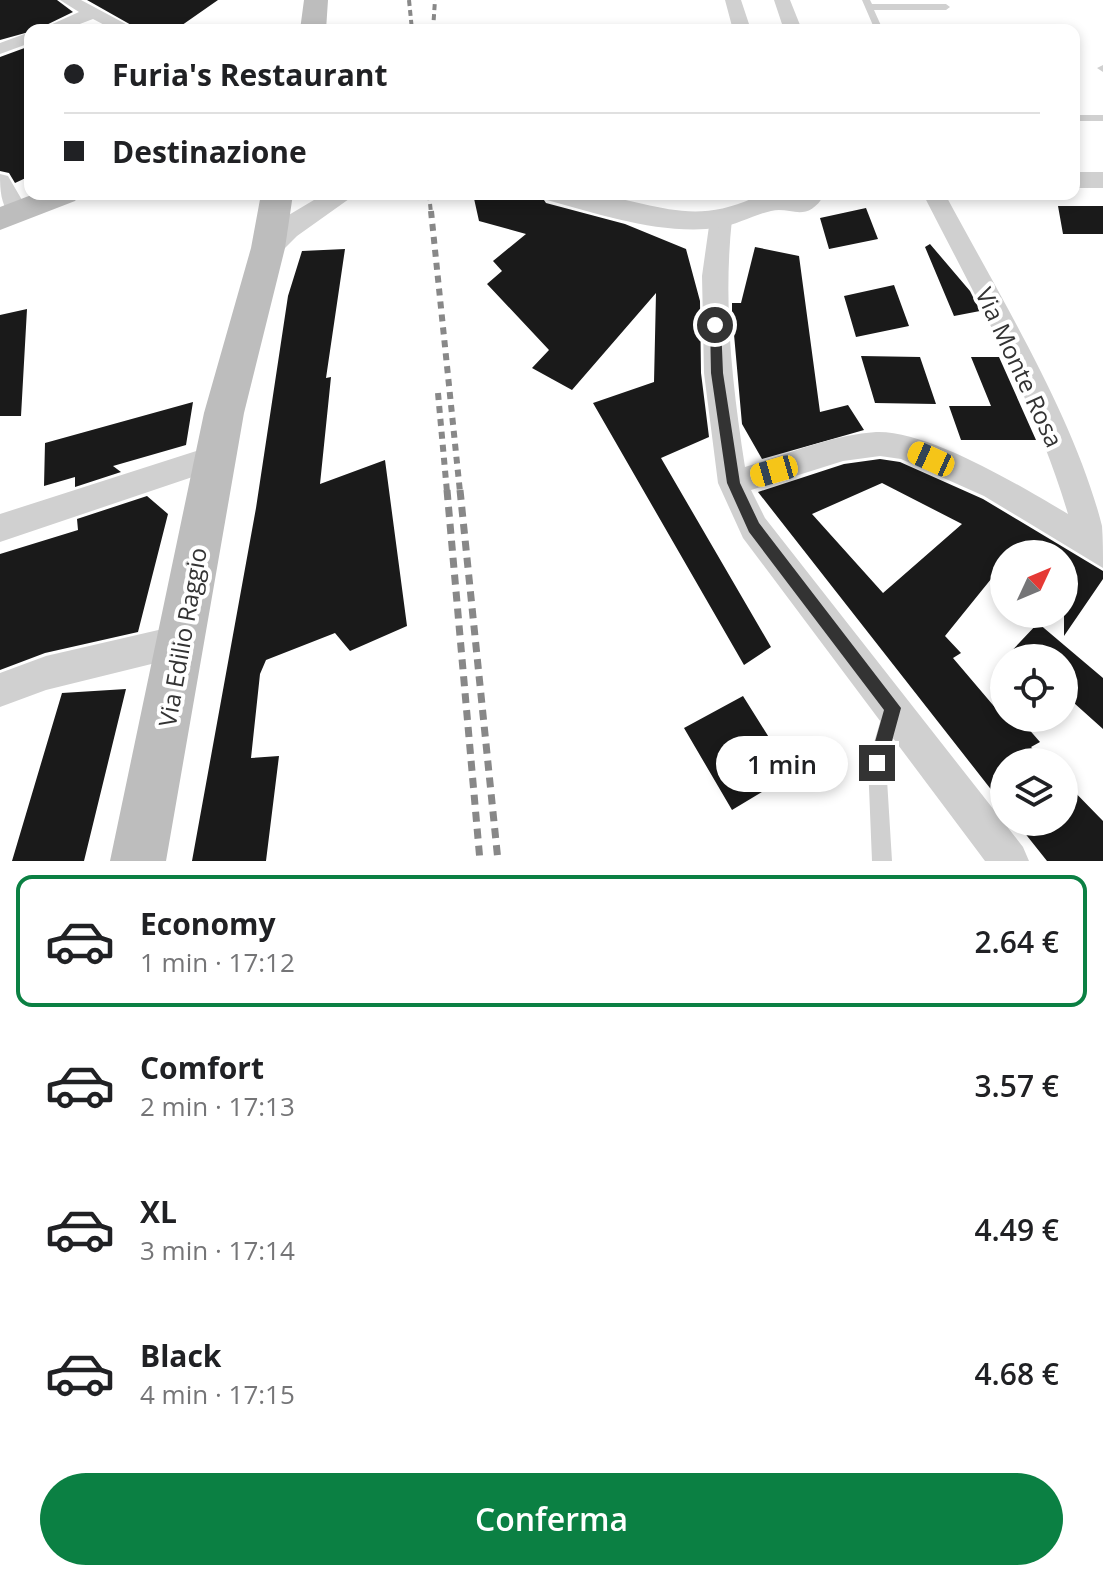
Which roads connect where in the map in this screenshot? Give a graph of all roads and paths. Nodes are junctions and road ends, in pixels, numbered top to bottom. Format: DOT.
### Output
graph roads {
  1 [pos="68,0"];
  2 [pos="111,0"];
  3 [pos="316,0"];
  4 [pos="733,0"];
  5 [pos="782,0"];
  6 [pos="867,4"];
  7 [pos="946,7"];
  8 [pos="95,11"];
  9 [pos="63,24"];
  10 [pos="118,24"];
  11 [pos="314,24"];
  12 [pos="740,24"];
  13 [pos="791,24"];
  14 [pos="876,24"];
  15 [pos="24,39"];
  16 [pos="0,49"];
  17 [pos="1080,118"];
  18 [pos="1103,118"];
  19 [pos="1080,180"];
  20 [pos="1103,180"];
  21 [pos="0,181"];
  22 [pos="49,200"];
  23 [pos="276,200"];
  24 [pos="333,200"];
  25 [pos="584,200"];
  26 [pos="765,200"];
  27 [pos="781,200"];
  28 [pos="804,200"];
  29 [pos="937,200"];
  30 [pos="9,216"];
  31 [pos="721,226"];
  32 [pos="268,248"];
  33 [pos="220,435"];
  34 [pos="733,483"];
  35 [pos="0,528"];
  36 [pos="1098,550"];
  37 [pos="180,642"];
  38 [pos="0,690"];
  39 [pos="893,708"];
  40 [pos="138,861"];
  41 [pos="882,861"];
  42 [pos="1009,861"];
  1 -- 8 [label="street"];
  2 -- 8 [label="street"];
  3 -- 11 [label="main road"];
  4 -- 12 [label="street"];
  5 -- 13 [label="street"];
  6 -- 7 [label="lane"];
  6 -- 14 [label="lane"];
  8 -- 9 [label="street"];
  8 -- 10 [label="street"];
  15 -- 16 [label="street"];
  17 -- 18 [label="lane"];
  19 -- 20 [label="street"];
  21 -- 30 [label="street"];
  22 -- 30 [label="main road"];
  23 -- 32 [label="main road, Via Edilio Raggio"];
  24 -- 32 [label="street"];
  25 -- 31 [label="street"];
  26 -- 31 [label="street"];
  27 -- 28 [label="street"];
  29 -- 36 [label="street, Via Monte Rosa"];
  31 -- 34 [label="street"];
  32 -- 33 [label="main road, Via Edilio Raggio"];
  33 -- 35 [label="street"];
  33 -- 37 [label="main road, Via Edilio Raggio"];
  34 -- 36 [label="street"];
  34 -- 39 [label="street"];
  37 -- 38 [label="street"];
  37 -- 40 [label="main road, Via Edilio Raggio"];
  39 -- 41 [label="lane"];
  39 -- 42 [label="street"];
}
